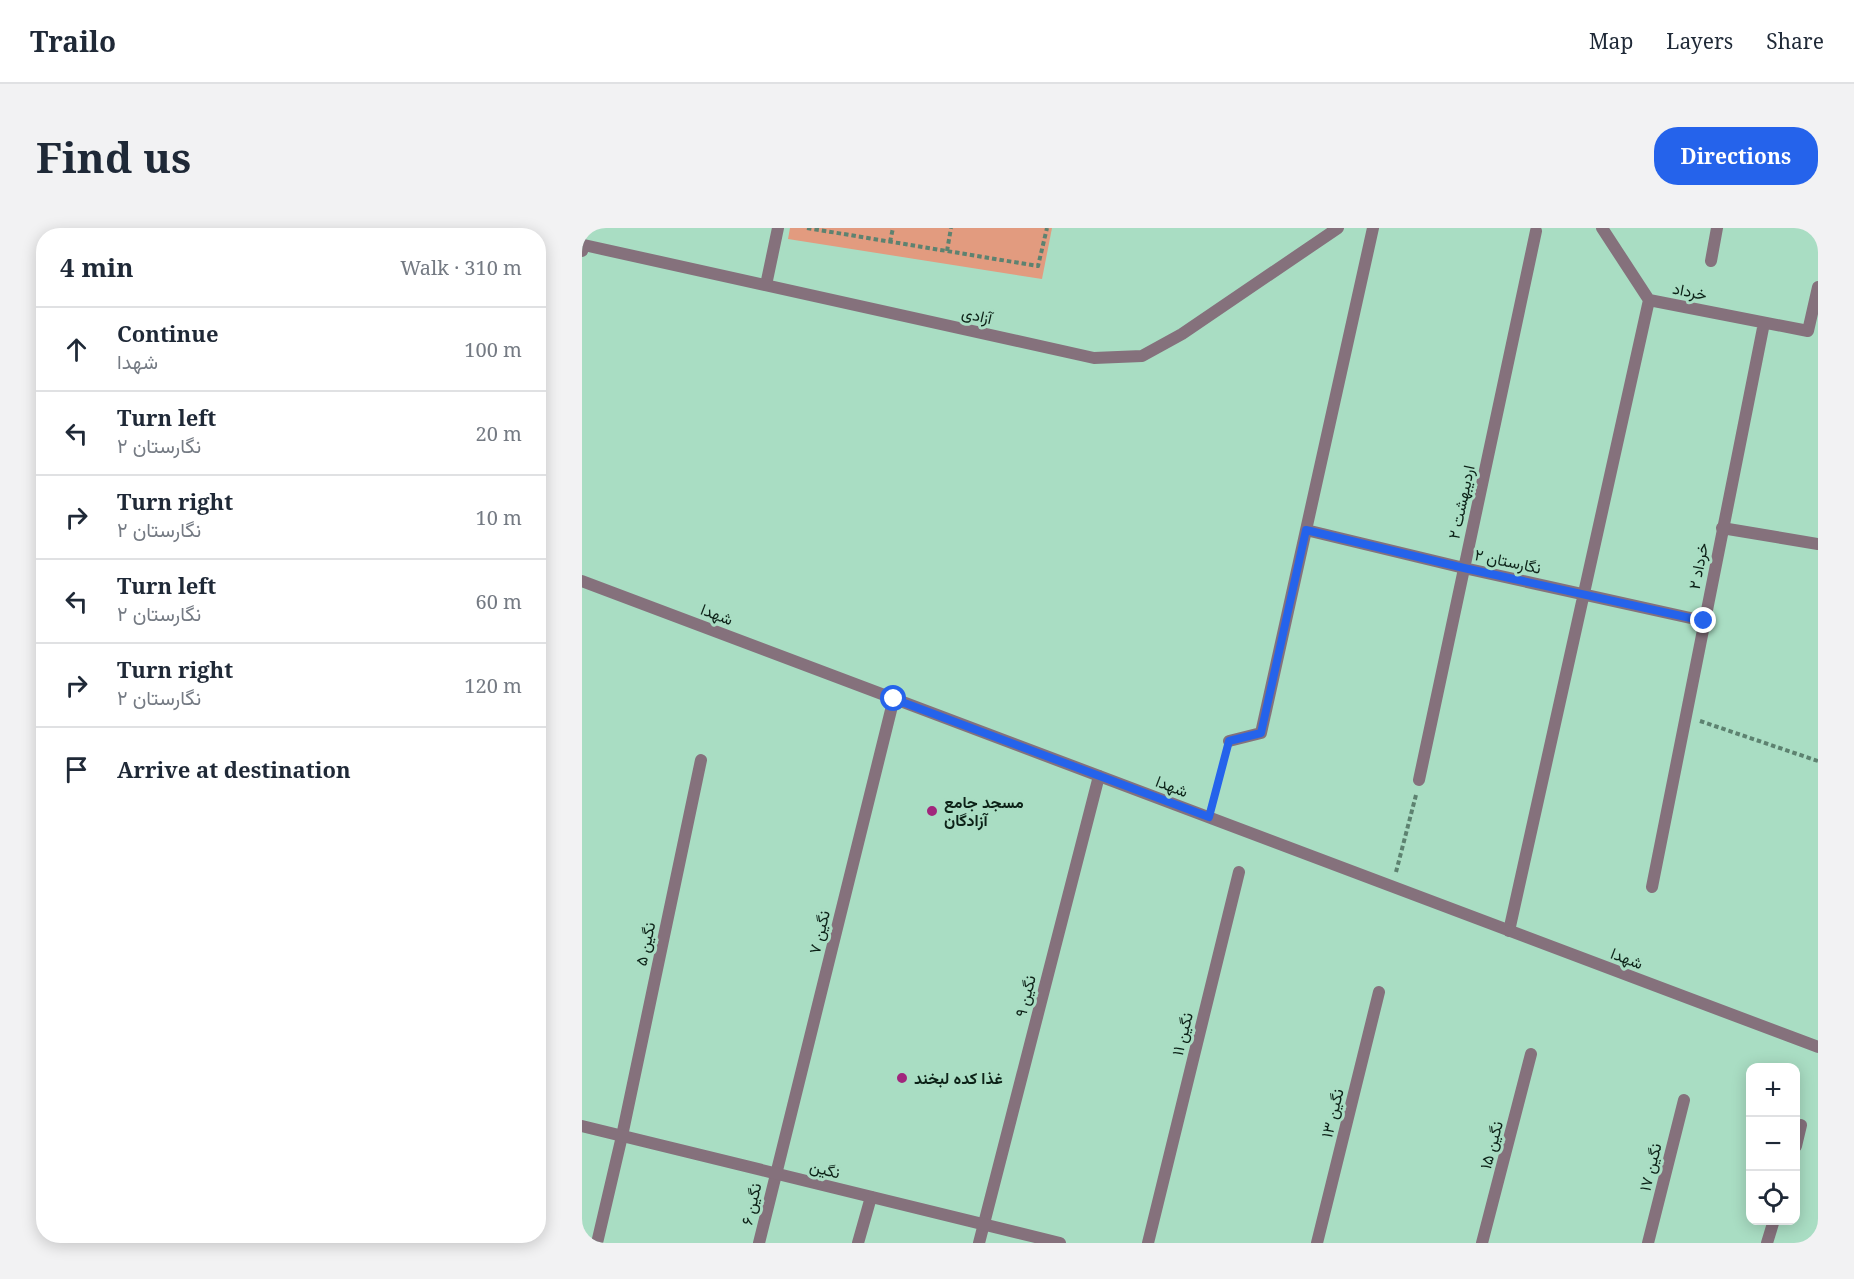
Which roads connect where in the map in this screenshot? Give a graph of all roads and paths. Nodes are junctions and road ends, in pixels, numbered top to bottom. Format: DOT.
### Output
graph roads {
  1 [pos="777,228"];
  2 [pos="807,228"];
  3 [pos="893,228"];
  4 [pos="951,228"];
  5 [pos="1047,228"];
  6 [pos="1338,228"];
  7 [pos="1373,228"];
  8 [pos="1602,228"];
  9 [pos="1717,228"];
  10 [pos="836,230"];
  11 [pos="1536,231"];
  12 [pos="890,242"];
  13 [pos="583,246"];
  14 [pos="947,250"];
  15 [pos="1711,261"];
  16 [pos="766,285"];
  17 [pos="1818,287"];
  18 [pos="1649,300"];
  19 [pos="1764,323"];
  20 [pos="1722,528"];
  21 [pos="1306,530"];
  22 [pos="1818,544"];
  23 [pos="1464,568"];
  24 [pos="582,581"];
  25 [pos="1584,594"];
  26 [pos="1704,621"];
  27 [pos="894,699"];
  28 [pos="1685,716"];
  29 [pos="1229,741"];
  30 [pos="701,760"];
  31 [pos="1818,761"];
  32 [pos="1099,776"];
  33 [pos="1419,780"];
  34 [pos="1209,817"];
  35 [pos="1239,872"];
  36 [pos="1393,887"];
  37 [pos="1652,887"];
  38 [pos="1509,931"];
  39 [pos="1379,992"];
  40 [pos="1818,1047"];
  41 [pos="1532,1054"];
  42 [pos="1684,1100"];
  43 [pos="1802,1125"];
  44 [pos="582,1126"];
  45 [pos="1800,1132"];
  46 [pos="622,1136"];
  47 [pos="776,1174"];
  48 [pos="871,1197"];
  49 [pos="983,1224"];
  50 [pos="1773,1225"];
  51 [pos="597,1243"];
  52 [pos="759,1243"];
  53 [pos="858,1243"];
  54 [pos="979,1243"];
  55 [pos="1060,1243"];
  56 [pos="1148,1243"];
  57 [pos="1317,1243"];
  58 [pos="1482,1243"];
  59 [pos="1648,1243"];
  60 [pos="1767,1243"];
  1 -- 16 [label="street"];
  2 -- 10 [label="path"];
  3 -- 12 [label="path"];
  4 -- 14 [label="path"];
  5 -- 14 [label="path"];
  6 -- 16 [label="street, آزادی"];
  7 -- 21 [label="street"];
  8 -- 18 [label="street, خرداد"];
  9 -- 15 [label="street"];
  10 -- 12 [label="path"];
  11 -- 23 [label="street, اردیبهشت ۲"];
  12 -- 14 [label="path"];
  13 -- 16 [label="street, آزادی"];
  17 -- 19 [label="street, خرداد"];
  18 -- 19 [label="street, خرداد"];
  18 -- 25 [label="street"];
  19 -- 20 [label="street, خرداد ۲"];
  20 -- 22 [label="street"];
  20 -- 26 [label="street, خرداد ۲"];
  21 -- 23 [label="street, نگارستان ۲"];
  21 -- 29 [label="street"];
  23 -- 25 [label="street, نگارستان ۲"];
  23 -- 33 [label="street, اردیبهشت ۲"];
  24 -- 27 [label="street, شهدا"];
  25 -- 26 [label="street, نگارستان ۲"];
  25 -- 38 [label="street"];
  26 -- 28 [label="street, خرداد ۲"];
  27 -- 32 [label="street, شهدا"];
  27 -- 47 [label="street, نگین ۷"];
  28 -- 31 [label="path"];
  28 -- 37 [label="street, خرداد ۲"];
  29 -- 34 [label="path"];
  30 -- 46 [label="street, نگین ۵"];
  32 -- 34 [label="street, شهدا"];
  32 -- 49 [label="street, نگین ۹"];
  33 -- 36 [label="path"];
  34 -- 36 [label="street, شهدا"];
  35 -- 56 [label="street, نگین ۱۱"];
  36 -- 38 [label="street, شهدا"];
  38 -- 40 [label="street, شهدا"];
  39 -- 57 [label="street, نگین ۱۳"];
  41 -- 58 [label="street, نگین ۱۵"];
  42 -- 59 [label="street, نگین ۱۷"];
  43 -- 45 [label="street"];
  44 -- 46 [label="street, نگین"];
  46 -- 47 [label="street, نگین"];
  46 -- 51 [label="street, نگین ۵"];
  47 -- 48 [label="street, نگین"];
  47 -- 52 [label="street, نگین ۶"];
  48 -- 49 [label="street, نگین"];
  48 -- 53 [label="street"];
  49 -- 54 [label="street, نگین ۹"];
  49 -- 55 [label="street, نگین"];
  50 -- 60 [label="street"];
}
